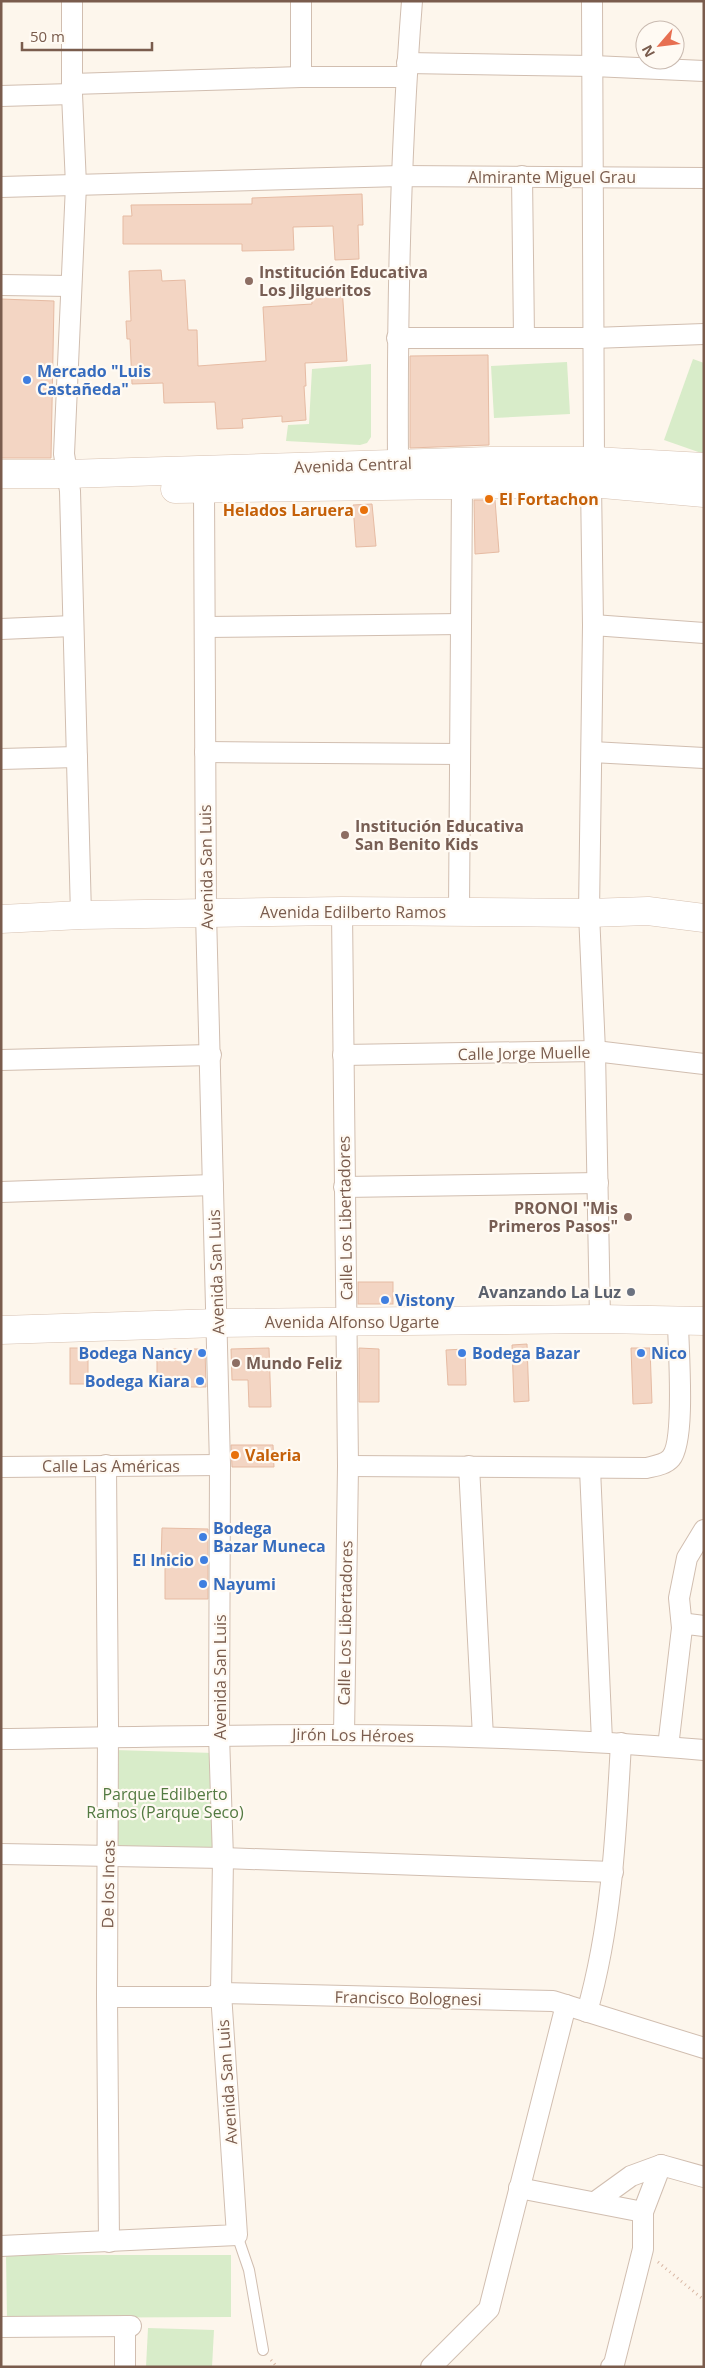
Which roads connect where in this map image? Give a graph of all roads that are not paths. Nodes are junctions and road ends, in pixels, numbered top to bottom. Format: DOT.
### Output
graph roads {
  1 [pos="72,1"];
  2 [pos="301,1"];
  3 [pos="412,1"];
  4 [pos="592,1"];
  5 [pos="593,66"];
  6 [pos="407,70"];
  7 [pos="704,70"];
  8 [pos="301,77"];
  9 [pos="72,89"];
  10 [pos="1,96"];
  11 [pos="401,176"];
  12 [pos="522,176"];
  13 [pos="595,177"];
  14 [pos="704,178"];
  15 [pos="76,185"];
  16 [pos="1,187"];
  17 [pos="1,285"];
  18 [pos="71,286"];
  19 [pos="704,334"];
  20 [pos="524,337"];
  21 [pos="397,338"];
  22 [pos="593,338"];
  23 [pos="398,463"];
  24 [pos="704,467"];
  25 [pos="593,472"];
  26 [pos="1,474"];
  27 [pos="68,483"];
  28 [pos="462,484"];
  29 [pos="204,489"];
  30 [pos="1,492"];
  31 [pos="704,493"];
  32 [pos="461,624"];
  33 [pos="593,625"];
  34 [pos="73,626"];
  35 [pos="204,626"];
  36 [pos="1,629"];
  37 [pos="704,633"];
  38 [pos="205,752"];
  39 [pos="592,752"];
  40 [pos="460,754"];
  41 [pos="77,757"];
  42 [pos="704,758"];
  43 [pos="1,759"];
  44 [pos="342,911"];
  45 [pos="459,912"];
  46 [pos="206,913"];
  47 [pos="589,913"];
  48 [pos="81,915"];
  49 [pos="704,918"];
  50 [pos="1,919"];
  51 [pos="595,1052"];
  52 [pos="343,1055"];
  53 [pos="211,1056"];
  54 [pos="1,1060"];
  55 [pos="704,1064"];
  56 [pos="598,1183"];
  57 [pos="213,1185"];
  58 [pos="344,1187"];
  59 [pos="1,1192"];
  60 [pos="600,1319"];
  61 [pos="691,1321"];
  62 [pos="218,1323"];
  63 [pos="346,1323"];
  64 [pos="1,1330"];
  65 [pos="106,1465"];
  66 [pos="220,1466"];
  67 [pos="348,1466"];
  68 [pos="469,1466"];
  69 [pos="1,1467"];
  70 [pos="590,1469"];
  71 [pos="704,1530"];
  72 [pos="704,1626"];
  73 [pos="682,1628"];
  74 [pos="219,1735"];
  75 [pos="344,1735"];
  76 [pos="484,1737"];
  77 [pos="108,1738"];
  78 [pos="1,1739"];
  79 [pos="611,1742"];
  80 [pos="668,1747"];
  81 [pos="704,1750"];
  82 [pos="1,1854"];
  83 [pos="108,1854"];
  84 [pos="223,1858"];
  85 [pos="614,1872"];
  86 [pos="221,1993"];
  87 [pos="106,1997"];
  88 [pos="566,2005"];
  89 [pos="587,2012"];
  90 [pos="704,2048"];
  91 [pos="661,2165"];
  92 [pos="704,2177"];
  93 [pos="519,2188"];
  94 [pos="594,2202"];
  95 [pos="642,2212"];
  96 [pos="237,2235"];
  97 [pos="109,2242"];
  98 [pos="1,2246"];
  99 [pos="1,2327"];
  100 [pos="263,2350"];
  101 [pos="125,2367"];
  102 [pos="431,2367"];
  103 [pos="611,2367"];
  1 -- 9 [label="street"];
  2 -- 8 [label="street"];
  3 -- 6 [label="street"];
  4 -- 5 [label="street"];
  5 -- 6 [label="street"];
  5 -- 7 [label="street"];
  5 -- 13 [label="street"];
  6 -- 8 [label="street"];
  6 -- 11 [label="street"];
  8 -- 9 [label="street"];
  9 -- 10 [label="street"];
  9 -- 15 [label="street"];
  11 -- 12 [label="street, Almirante Miguel Grau"];
  11 -- 15 [label="street, Almirante Miguel Grau"];
  11 -- 21 [label="street"];
  12 -- 13 [label="street, Almirante Miguel Grau"];
  12 -- 20 [label="street"];
  13 -- 14 [label="street, Almirante Miguel Grau"];
  13 -- 22 [label="street"];
  15 -- 16 [label="street, Almirante Miguel Grau"];
  15 -- 18 [label="street"];
  17 -- 18 [label="street"];
  18 -- 27 [label="street"];
  19 -- 22 [label="street"];
  20 -- 21 [label="street"];
  20 -- 22 [label="street"];
  21 -- 23 [label="street"];
  22 -- 25 [label="street"];
  23 -- 25 [label="main road, Avenida Central"];
  23 -- 27 [label="main road, Avenida Central"];
  24 -- 25 [label="main road, Avenida Central"];
  25 -- 28 [label="main road, Avenida Central"];
  25 -- 31 [label="main road, Avenida Central"];
  25 -- 33 [label="street"];
  26 -- 27 [label="main road, Avenida Central"];
  27 -- 29 [label="main road, Avenida Central"];
  27 -- 30 [label="main road, Avenida Central"];
  27 -- 34 [label="street"];
  28 -- 29 [label="main road, Avenida Central"];
  28 -- 32 [label="street"];
  29 -- 35 [label="street, Avenida San Luis"];
  32 -- 35 [label="street"];
  32 -- 40 [label="street"];
  33 -- 37 [label="street"];
  33 -- 39 [label="street"];
  34 -- 36 [label="street"];
  34 -- 41 [label="street"];
  35 -- 38 [label="street, Avenida San Luis"];
  38 -- 40 [label="street"];
  38 -- 46 [label="street, Avenida San Luis"];
  39 -- 42 [label="street"];
  39 -- 47 [label="street"];
  40 -- 45 [label="street"];
  41 -- 43 [label="street"];
  41 -- 48 [label="street"];
  44 -- 45 [label="main road, Avenida Edilberto Ramos"];
  44 -- 46 [label="main road, Avenida Edilberto Ramos"];
  44 -- 52 [label="street, Calle Los Libertadores"];
  45 -- 47 [label="main road, Avenida Edilberto Ramos"];
  46 -- 48 [label="main road, Avenida Edilberto Ramos"];
  46 -- 53 [label="street, Avenida San Luis"];
  47 -- 49 [label="main road, Avenida Edilberto Ramos"];
  47 -- 51 [label="street"];
  48 -- 50 [label="main road, Avenida Edilberto Ramos"];
  51 -- 52 [label="street, Calle Jorge Muelle"];
  51 -- 55 [label="street, Calle Jorge Muelle"];
  51 -- 56 [label="street"];
  52 -- 58 [label="street, Calle Los Libertadores"];
  53 -- 54 [label="street"];
  53 -- 57 [label="street, Avenida San Luis"];
  56 -- 58 [label="street"];
  56 -- 60 [label="street"];
  57 -- 59 [label="street"];
  57 -- 62 [label="street, Avenida San Luis"];
  58 -- 63 [label="street, Calle Los Libertadores"];
  60 -- 61 [label="main road, Avenida Alfonso Ugarte"];
  60 -- 63 [label="main road, Avenida Alfonso Ugarte"];
  61 -- 70 [label="street"];
  62 -- 63 [label="main road, Avenida Alfonso Ugarte"];
  62 -- 64 [label="main road, Avenida Alfonso Ugarte"];
  62 -- 66 [label="street, Avenida San Luis"];
  63 -- 67 [label="street, Calle Los Libertadores"];
  65 -- 66 [label="street, Calle Las Américas"];
  65 -- 69 [label="street, Calle Las Américas"];
  65 -- 77 [label="street, De los Incas"];
  66 -- 74 [label="street, Avenida San Luis"];
  67 -- 68 [label="street"];
  67 -- 75 [label="street, Calle Los Libertadores"];
  68 -- 70 [label="street"];
  68 -- 76 [label="street"];
  70 -- 79 [label="street"];
  71 -- 73 [label="street"];
  72 -- 73 [label="street"];
  73 -- 80 [label="street"];
  74 -- 75 [label="street, Jirón Los Héroes"];
  74 -- 77 [label="street, Jirón Los Héroes"];
  74 -- 84 [label="street, Avenida San Luis"];
  75 -- 76 [label="street, Jirón Los Héroes"];
  76 -- 79 [label="street, Jirón Los Héroes"];
  77 -- 78 [label="street, Jirón Los Héroes"];
  77 -- 83 [label="street, De los Incas"];
  79 -- 80 [label="street, Jirón Los Héroes"];
  79 -- 85 [label="street"];
  80 -- 81 [label="street, Jirón Los Héroes"];
  82 -- 83 [label="street"];
  83 -- 84 [label="street"];
  83 -- 87 [label="street, De los Incas"];
  84 -- 85 [label="street"];
  84 -- 86 [label="street, Avenida San Luis"];
  85 -- 89 [label="street"];
  86 -- 87 [label="street, Francisco Bolognesi"];
  86 -- 88 [label="street, Francisco Bolognesi"];
  86 -- 96 [label="street, Avenida San Luis"];
  87 -- 97 [label="street, De los Incas"];
  88 -- 89 [label="street, Francisco Bolognesi"];
  88 -- 93 [label="street"];
  89 -- 90 [label="street, Francisco Bolognesi"];
  91 -- 92 [label="street"];
  91 -- 94 [label="street"];
  91 -- 95 [label="street"];
  93 -- 94 [label="street"];
  93 -- 102 [label="street"];
  94 -- 95 [label="street"];
  95 -- 103 [label="street"];
  96 -- 97 [label="street"];
  96 -- 100 [label="lane"];
  97 -- 98 [label="street"];
  99 -- 101 [label="street"];
}
